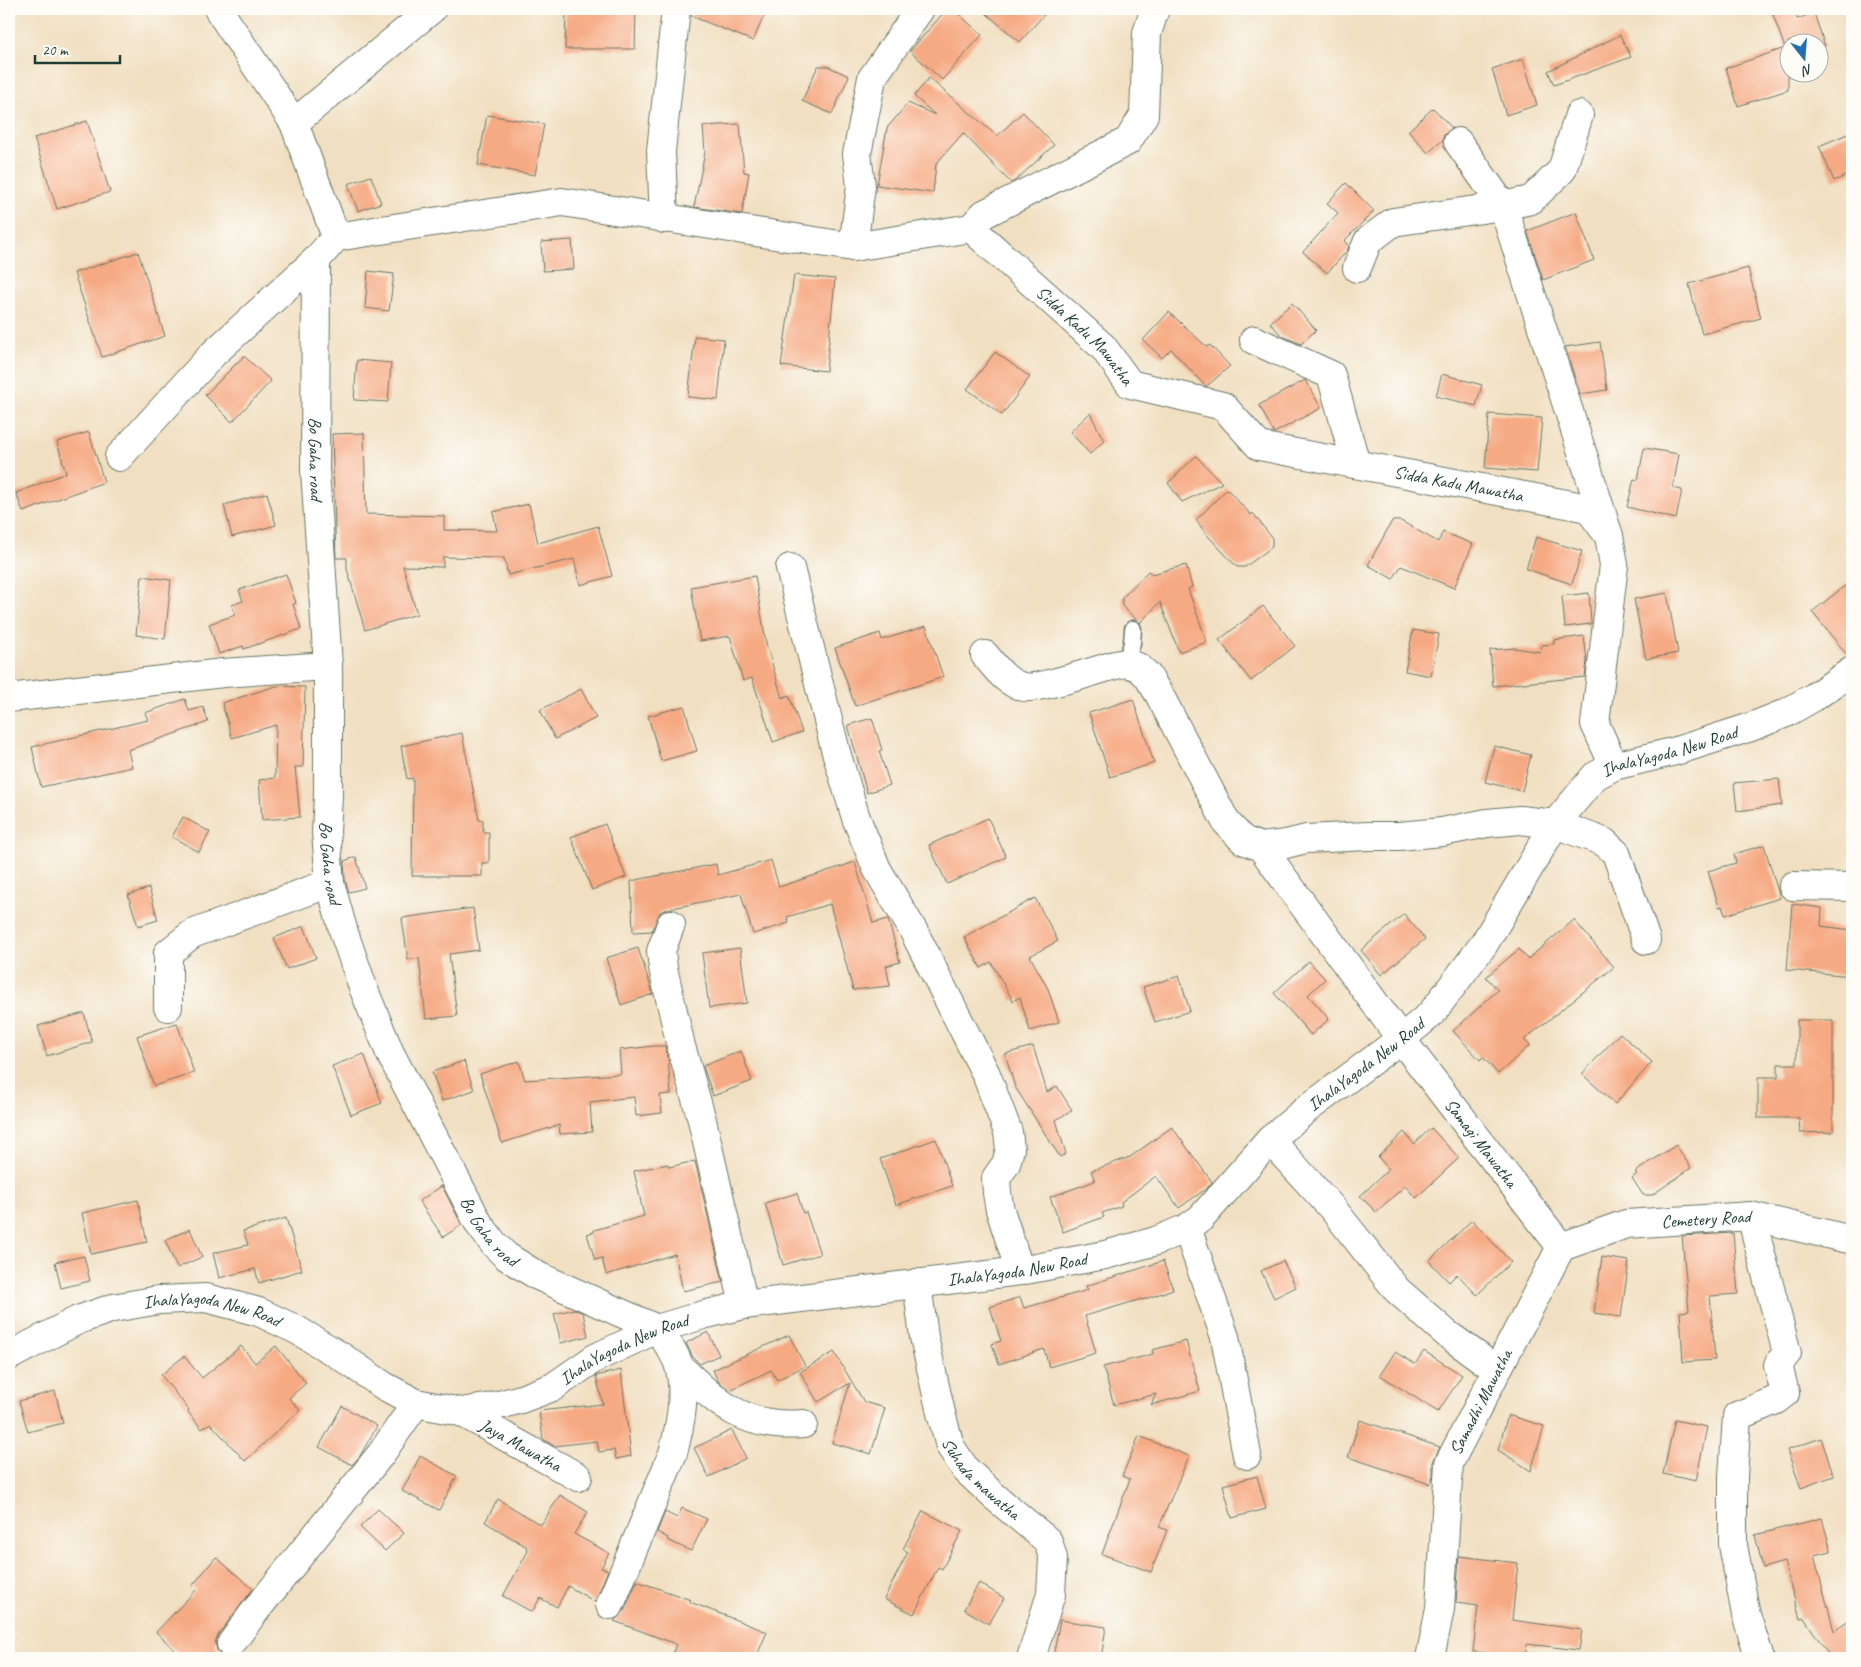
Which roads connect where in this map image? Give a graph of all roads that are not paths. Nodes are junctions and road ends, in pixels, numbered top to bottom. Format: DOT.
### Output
graph roads {
  1 [pos="218,9"];
  2 [pos="432,9"];
  3 [pos="676,9"];
  4 [pos="920,9"];
  5 [pos="1155,9"];
  6 [pos="1579,115"];
  7 [pos="294,123"];
  8 [pos="1458,142"];
  9 [pos="1503,206"];
  10 [pos="664,219"];
  11 [pos="971,228"];
  12 [pos="336,237"];
  13 [pos="853,247"];
  14 [pos="316,260"];
  15 [pos="1357,268"];
  16 [pos="1254,340"];
  17 [pos="119,457"];
  18 [pos="1356,464"];
  19 [pos="1609,536"];
  20 [pos="790,568"];
  21 [pos="1133,630"];
  22 [pos="985,655"];
  23 [pos="1126,663"];
  24 [pos="328,666"];
  25 [pos="1852,670"];
  26 [pos="9,698"];
  27 [pos="1614,766"];
  28 [pos="1555,824"];
  29 [pos="1261,847"];
  30 [pos="330,883"];
  31 [pos="1793,886"];
  32 [pos="1852,887"];
  33 [pos="671,924"];
  34 [pos="1646,940"];
  35 [pos="168,1007"];
  36 [pos="1401,1040"];
  37 [pos="1270,1140"];
  38 [pos="1751,1216"];
  39 [pos="1187,1228"];
  40 [pos="1852,1240"];
  41 [pos="1560,1247"];
  42 [pos="1020,1271"];
  43 [pos="917,1284"];
  44 [pos="744,1306"];
  45 [pos="657,1329"];
  46 [pos="9,1356"];
  47 [pos="679,1366"];
  48 [pos="1497,1370"];
  49 [pos="416,1403"];
  50 [pos="461,1412"];
  51 [pos="803,1424"];
  52 [pos="1247,1454"];
  53 [pos="578,1477"];
  54 [pos="610,1605"];
  55 [pos="231,1644"];
  56 [pos="1031,1658"];
  57 [pos="1430,1658"];
  58 [pos="1760,1658"];
  1 -- 7 [label="street"];
  2 -- 7 [label="street"];
  3 -- 10 [label="street"];
  4 -- 13 [label="street"];
  5 -- 11 [label="street"];
  6 -- 9 [label="street"];
  7 -- 12 [label="street"];
  8 -- 9 [label="street"];
  9 -- 15 [label="street"];
  9 -- 19 [label="street"];
  10 -- 12 [label="street"];
  10 -- 13 [label="street"];
  11 -- 13 [label="street"];
  11 -- 18 [label="street, Sidda Kadu Mawatha"];
  12 -- 14 [label="street"];
  14 -- 17 [label="street"];
  14 -- 24 [label="street, Bo Gaha road"];
  16 -- 18 [label="street"];
  18 -- 19 [label="street, Sidda Kadu Mawatha"];
  19 -- 27 [label="street"];
  20 -- 42 [label="street"];
  21 -- 23 [label="lane"];
  22 -- 23 [label="street"];
  23 -- 29 [label="street"];
  24 -- 26 [label="street"];
  24 -- 30 [label="street, Bo Gaha road"];
  25 -- 27 [label="street, IhalaYagoda New Road"];
  27 -- 28 [label="street, IhalaYagoda New Road"];
  28 -- 29 [label="street"];
  28 -- 34 [label="street"];
  28 -- 36 [label="street, IhalaYagoda New Road"];
  29 -- 36 [label="street, Samagi Mawatha"];
  30 -- 35 [label="street"];
  30 -- 45 [label="street, Bo Gaha road"];
  31 -- 32 [label="street"];
  33 -- 44 [label="street"];
  36 -- 37 [label="street, IhalaYagoda New Road"];
  36 -- 41 [label="street, Samagi Mawatha"];
  37 -- 39 [label="street, IhalaYagoda New Road"];
  37 -- 48 [label="street"];
  38 -- 40 [label="street, Cemetery Road"];
  38 -- 41 [label="street, Cemetery Road"];
  38 -- 58 [label="street"];
  39 -- 42 [label="street, IhalaYagoda New Road"];
  39 -- 52 [label="street"];
  41 -- 48 [label="street, Samadhi Mawatha"];
  42 -- 43 [label="street, IhalaYagoda New Road"];
  43 -- 44 [label="street, IhalaYagoda New Road"];
  43 -- 56 [label="street, Suhada mawatha"];
  44 -- 45 [label="street, IhalaYagoda New Road"];
  45 -- 47 [label="street"];
  45 -- 50 [label="street, IhalaYagoda New Road"];
  46 -- 49 [label="street, IhalaYagoda New Road"];
  47 -- 51 [label="street"];
  47 -- 54 [label="street"];
  48 -- 57 [label="street, Samadhi Mawatha"];
  49 -- 50 [label="street, IhalaYagoda New Road"];
  49 -- 55 [label="street"];
  50 -- 53 [label="street, Jaya Mawatha"];
}
